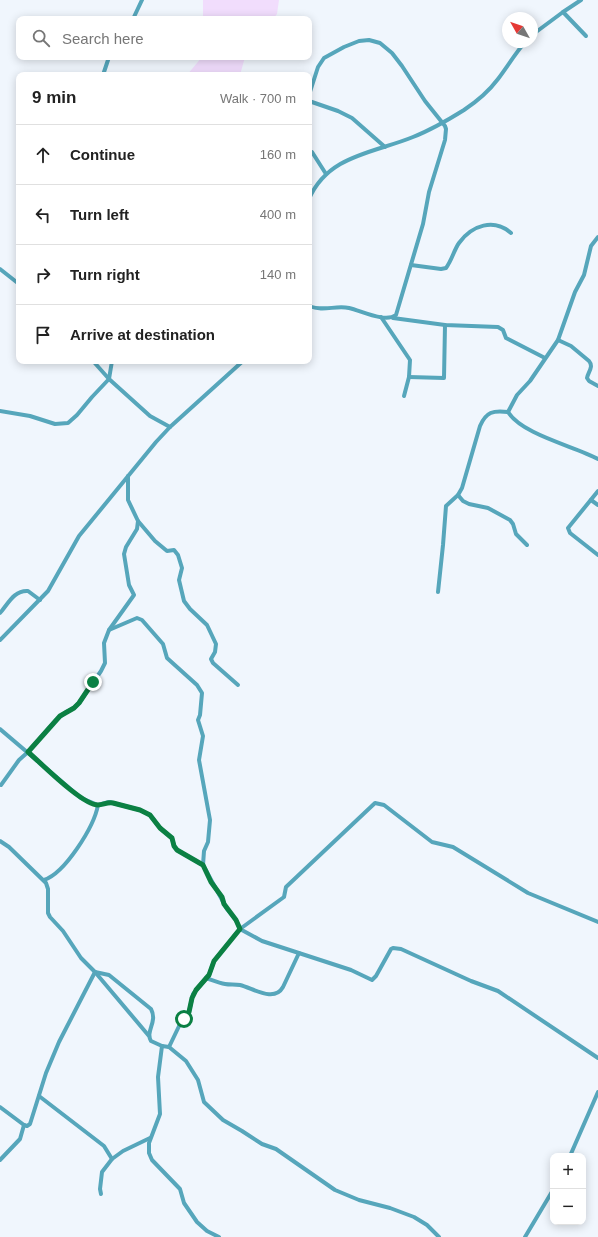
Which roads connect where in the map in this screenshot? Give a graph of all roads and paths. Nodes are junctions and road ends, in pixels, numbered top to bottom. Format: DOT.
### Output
graph roads {
  1 [pos="142,0"];
  2 [pos="581,0"];
  3 [pos="563,12"];
  4 [pos="134,16"];
  5 [pos="538,31"];
  6 [pos="586,36"];
  7 [pos="521,48"];
  8 [pos="109,60"];
  9 [pos="104,72"];
  10 [pos="312,86"];
  11 [pos="312,102"];
  12 [pos="443,123"];
  13 [pos="385,147"];
  14 [pos="312,152"];
  15 [pos="326,174"];
  16 [pos="312,194"];
  17 [pos="511,233"];
  18 [pos="598,238"];
  19 [pos="411,265"];
  20 [pos="0,270"];
  21 [pos="16,282"];
  22 [pos="312,307"];
  23 [pos="381,318"];
  24 [pos="393,318"];
  25 [pos="445,325"];
  26 [pos="558,340"];
  27 [pos="545,358"];
  28 [pos="96,364"];
  29 [pos="112,364"];
  30 [pos="239,364"];
  31 [pos="409,377"];
  32 [pos="109,379"];
  33 [pos="598,386"];
  34 [pos="404,396"];
  35 [pos="0,411"];
  36 [pos="508,412"];
  37 [pos="170,427"];
  38 [pos="598,459"];
  39 [pos="128,476"];
  40 [pos="598,491"];
  41 [pos="458,495"];
  42 [pos="591,500"];
  43 [pos="598,505"];
  44 [pos="138,521"];
  45 [pos="527,545"];
  46 [pos="598,555"];
  47 [pos="438,592"];
  48 [pos="40,600"];
  49 [pos="0,613"];
  50 [pos="109,630"];
  51 [pos="0,640"];
  52 [pos="238,685"];
  53 [pos="0,729"];
  54 [pos="28,752"];
  55 [pos="0,785"];
  56 [pos="0,790"];
  57 [pos="98,805"];
  58 [pos="0,841"];
  59 [pos="203,865"];
  60 [pos="44,880"];
  61 [pos="598,922"];
  62 [pos="240,929"];
  63 [pos="299,953"];
  64 [pos="94,972"];
  65 [pos="206,978"];
  66 [pos="149,1036"];
  67 [pos="162,1046"];
  68 [pos="170,1047"];
  69 [pos="598,1058"];
  70 [pos="597,1095"];
  71 [pos="39,1096"];
  72 [pos="0,1107"];
  73 [pos="24,1125"];
  74 [pos="150,1138"];
  75 [pos="571,1153"];
  76 [pos="112,1159"];
  77 [pos="0,1160"];
  78 [pos="101,1194"];
  79 [pos="550,1195"];
  80 [pos="219,1237"];
  81 [pos="439,1237"];
  82 [pos="525,1237"];
  1 -- 4 [label="street"];
  2 -- 3 [label="street"];
  3 -- 5 [label="street"];
  3 -- 6 [label="street"];
  7 -- 12 [label="street"];
  8 -- 9 [label="street"];
  10 -- 12 [label="street"];
  11 -- 13 [label="street"];
  12 -- 13 [label="street"];
  12 -- 19 [label="street"];
  13 -- 15 [label="street"];
  14 -- 15 [label="street"];
  15 -- 16 [label="street"];
  17 -- 19 [label="street"];
  18 -- 26 [label="street"];
  19 -- 24 [label="street"];
  20 -- 21 [label="street"];
  22 -- 23 [label="street"];
  23 -- 24 [label="street"];
  23 -- 31 [label="street"];
  24 -- 25 [label="street"];
  25 -- 27 [label="street"];
  25 -- 31 [label="street"];
  26 -- 27 [label="street"];
  26 -- 33 [label="street"];
  27 -- 36 [label="street"];
  28 -- 32 [label="street"];
  29 -- 32 [label="street"];
  30 -- 37 [label="street"];
  31 -- 34 [label="street"];
  32 -- 35 [label="street"];
  32 -- 37 [label="street"];
  36 -- 38 [label="street"];
  36 -- 41 [label="street"];
  37 -- 39 [label="street"];
  39 -- 44 [label="street"];
  39 -- 48 [label="street"];
  40 -- 42 [label="street"];
  41 -- 45 [label="street"];
  41 -- 47 [label="street"];
  42 -- 43 [label="street"];
  42 -- 46 [label="street"];
  44 -- 50 [label="street"];
  44 -- 52 [label="street"];
  48 -- 49 [label="street"];
  48 -- 51 [label="street"];
  50 -- 54 [label="street"];
  50 -- 59 [label="street"];
  53 -- 54 [label="street"];
  54 -- 55 [label="street"];
  54 -- 57 [label="street"];
  55 -- 56 [label="street"];
  57 -- 59 [label="street"];
  57 -- 60 [label="street"];
  58 -- 60 [label="street"];
  59 -- 62 [label="street"];
  60 -- 64 [label="street"];
  61 -- 62 [label="street"];
  62 -- 63 [label="street"];
  62 -- 65 [label="street"];
  63 -- 65 [label="street"];
  63 -- 69 [label="street"];
  64 -- 66 [label="street"];
  64 -- 66 [label="street"];
  64 -- 71 [label="street"];
  65 -- 68 [label="street"];
  66 -- 67 [label="street"];
  67 -- 68 [label="street"];
  67 -- 74 [label="street"];
  68 -- 81 [label="street"];
  70 -- 75 [label="street"];
  71 -- 73 [label="street"];
  71 -- 76 [label="street"];
  72 -- 73 [label="street"];
  73 -- 77 [label="street"];
  74 -- 76 [label="street"];
  74 -- 80 [label="street"];
  76 -- 78 [label="street"];
  79 -- 82 [label="street"];
}
